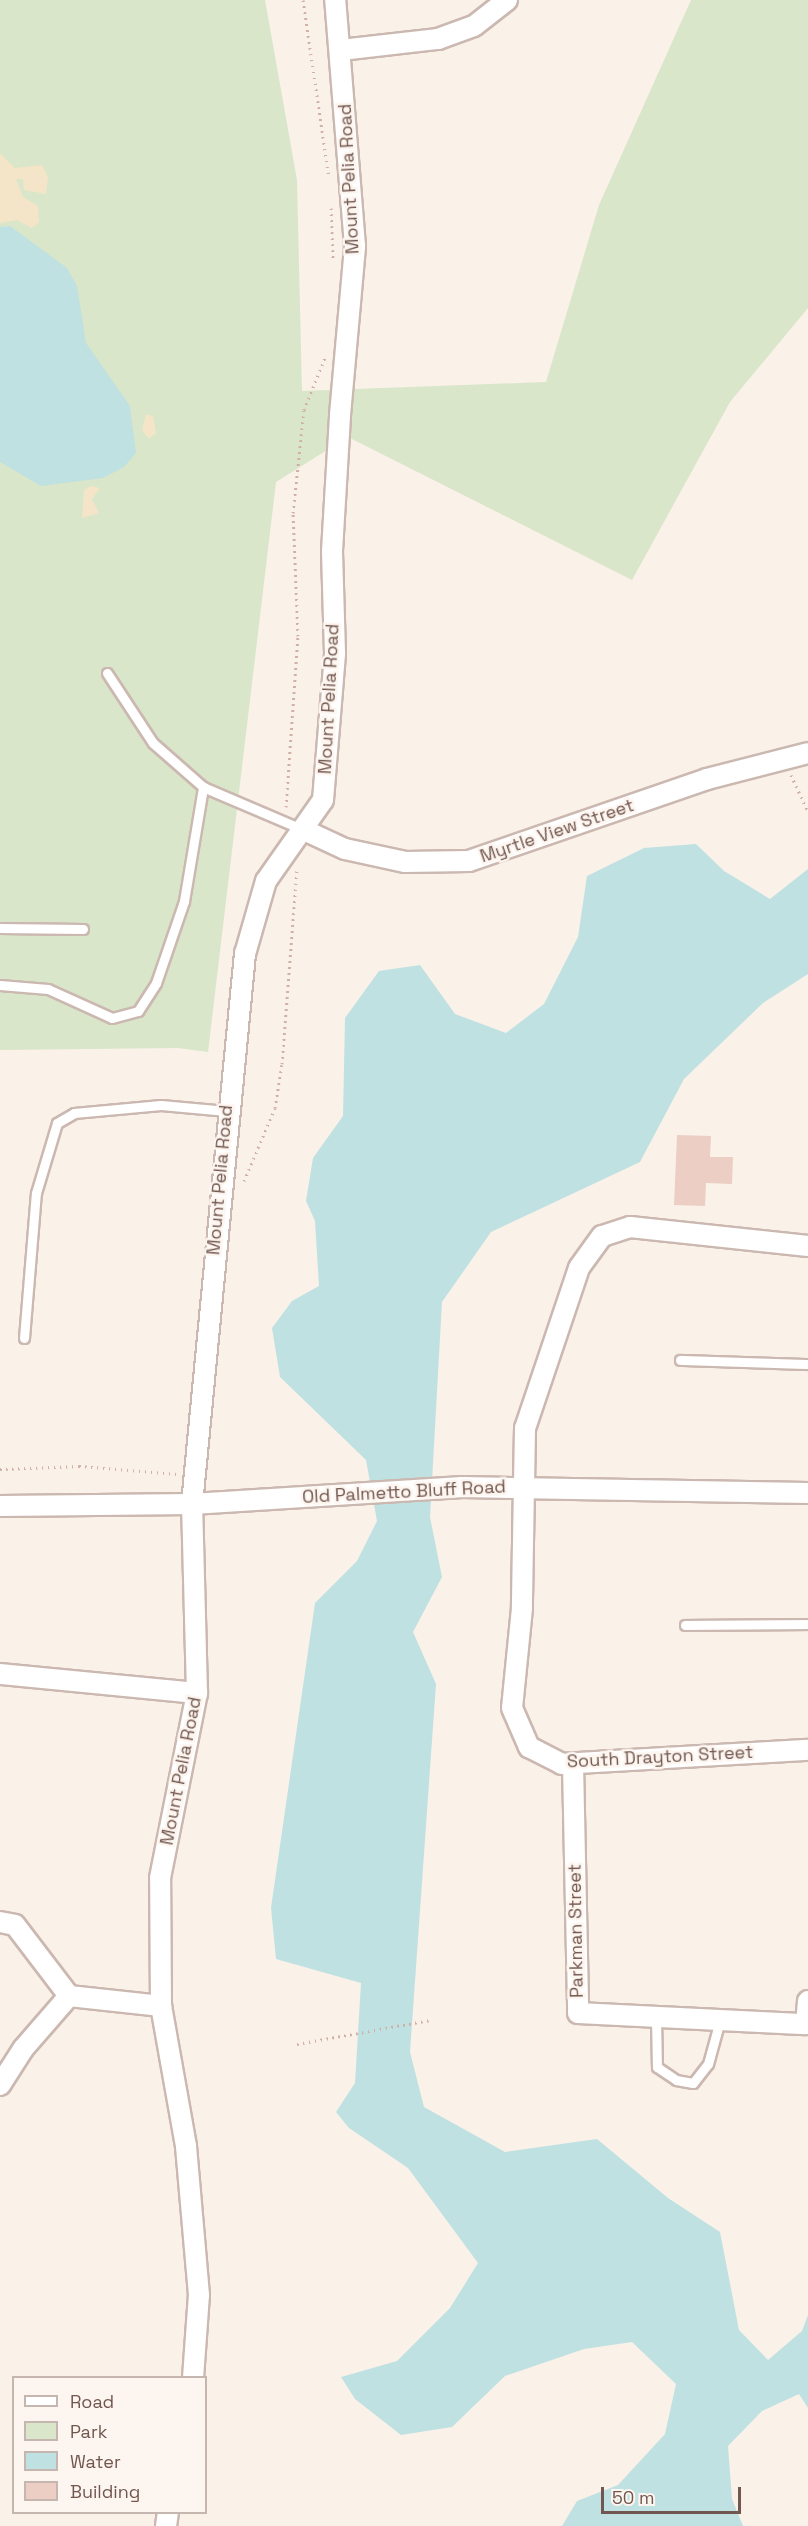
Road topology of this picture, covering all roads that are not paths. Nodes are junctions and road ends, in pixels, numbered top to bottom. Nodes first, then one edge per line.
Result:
1 (335, 0) edge
2 (507, 0) edge
3 (341, 50) junction
4 (107, 673) dead end
5 (808, 753) edge
6 (203, 787) junction
7 (297, 831) junction
8 (0, 928) edge
9 (83, 929) dead end
10 (0, 985) edge
11 (227, 1112) junction
12 (808, 1246) edge
13 (24, 1338) dead end
14 (680, 1360) dead end
15 (808, 1364) edge
16 (522, 1486) junction
17 (808, 1493) edge
18 (192, 1504) junction
19 (0, 1506) edge
20 (808, 1624) edge
21 (685, 1625) dead end
22 (0, 1674) edge
23 (197, 1693) junction
24 (808, 1750) edge
25 (573, 1764) junction
26 (0, 1922) edge
27 (69, 1996) junction
28 (808, 2001) edge
29 (161, 2006) junction
30 (656, 2017) junction
31 (720, 2020) junction
32 (0, 2085) edge
33 (193, 2376) edge

1 - 3 street, Mount Pelia Road
2 - 3 street
3 - 7 street, Mount Pelia Road
4 - 6 lane
5 - 7 street, Myrtle View Street
6 - 7 lane
6 - 10 lane
7 - 11 street, Mount Pelia Road
8 - 9 lane
11 - 13 lane
11 - 18 street, Mount Pelia Road
12 - 16 street, South Drayton Street
14 - 15 lane
16 - 17 street, Old Palmetto Bluff Road
16 - 18 street, Old Palmetto Bluff Road
16 - 25 street, South Drayton Street
18 - 19 street, Old Palmetto Bluff Road
18 - 23 street, Mount Pelia Road
20 - 21 lane
22 - 23 street
23 - 29 street, Mount Pelia Road
24 - 25 street, South Drayton Street
25 - 30 street, Parkman Street
26 - 27 street
27 - 29 street
27 - 32 street
28 - 31 street, Parkman Street
29 - 33 street, Mount Pelia Road
30 - 31 street, Parkman Street
30 - 31 lane

